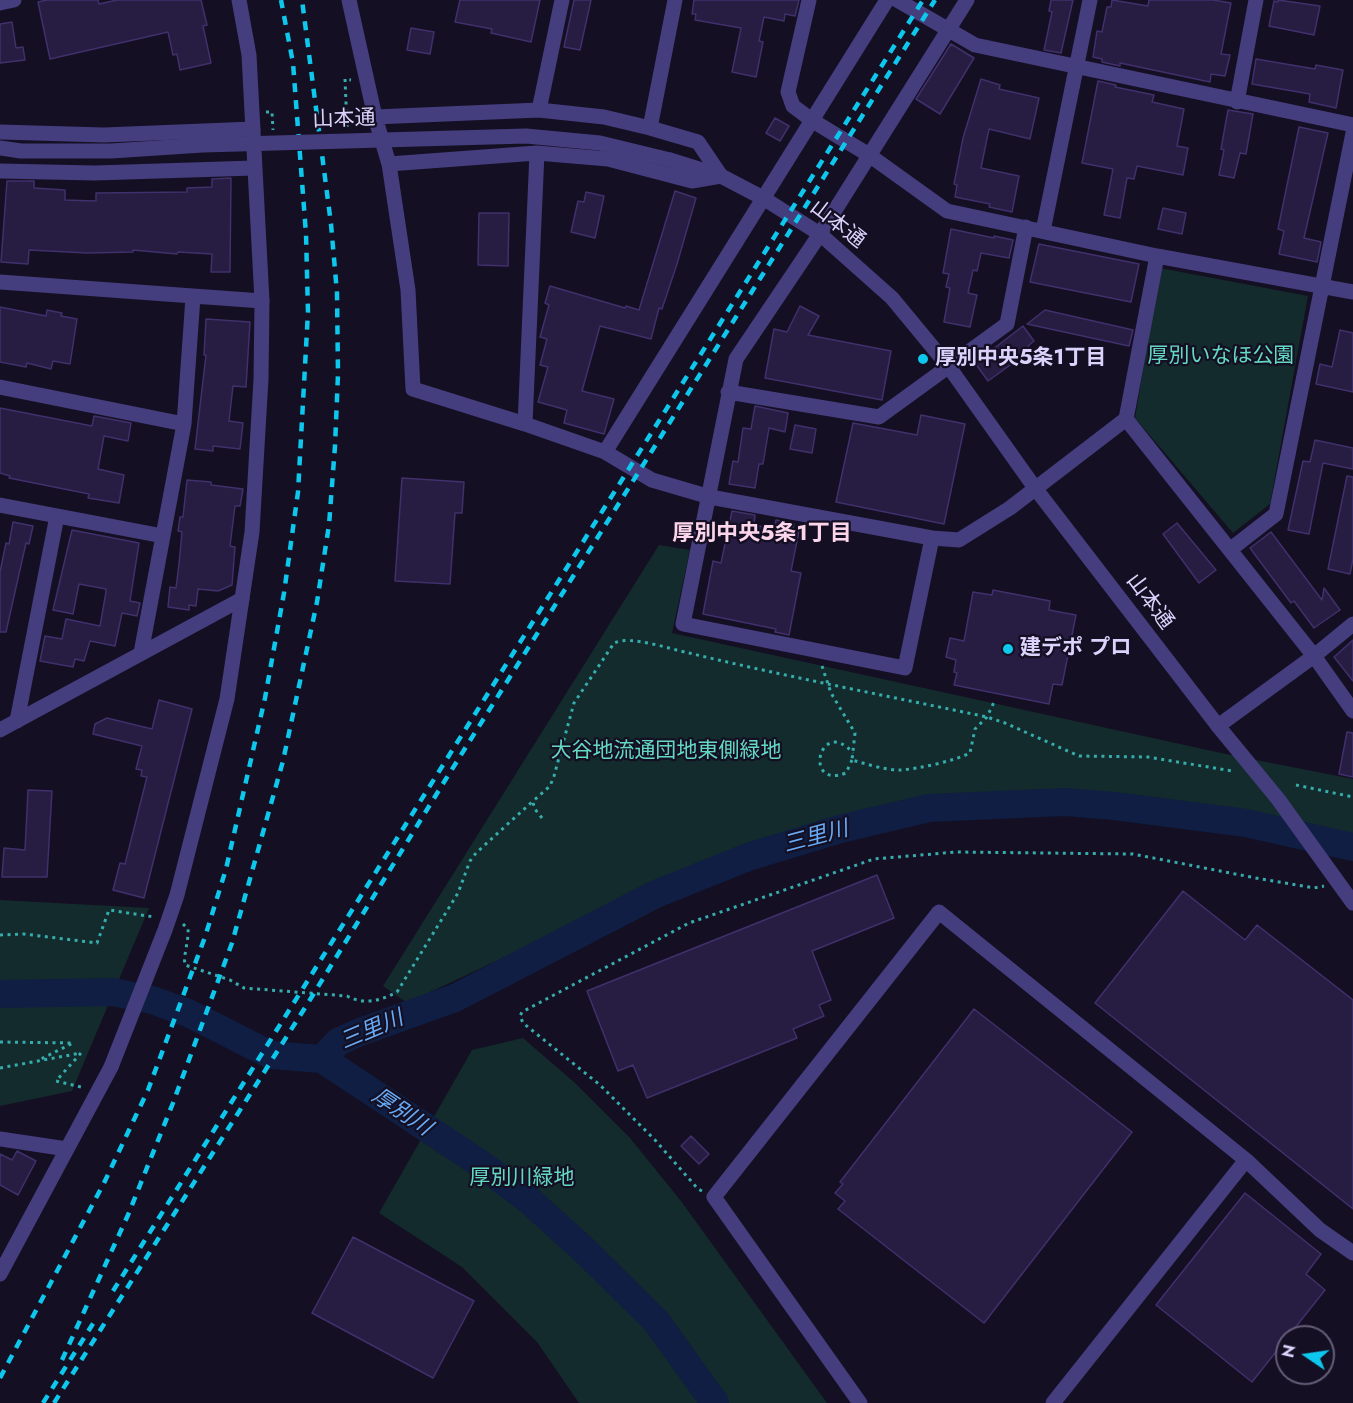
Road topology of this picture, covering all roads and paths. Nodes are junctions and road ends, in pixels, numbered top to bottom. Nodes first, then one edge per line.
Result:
1 (14, 0) edge
2 (239, 0) edge
3 (349, 0) edge
4 (562, 0) edge
5 (675, 0) edge
6 (809, 0) edge
7 (887, 0) edge
8 (897, 0) edge
9 (967, 0) edge
10 (1090, 0) edge
11 (1256, 0) edge
12 (0, 3) edge
13 (948, 31) junction
14 (1076, 67) junction
15 (352, 80) dead end
16 (1237, 102) junction
17 (539, 110) junction
18 (375, 117) junction
19 (813, 121) junction
20 (1353, 126) edge
21 (650, 128) junction
22 (253, 129) junction
23 (0, 132) edge
24 (1353, 133) edge
25 (347, 135) dead end
26 (0, 148) edge
27 (537, 153) junction
28 (870, 156) junction
29 (388, 164) junction
30 (254, 168) junction
31 (0, 171) edge
32 (721, 176) junction
33 (763, 198) junction
34 (1026, 227) junction
35 (1043, 231) junction
36 (820, 234) junction
37 (1157, 256) junction
38 (0, 282) edge
39 (1321, 286) junction
40 (1353, 292) edge
41 (193, 297) junction
42 (262, 301) junction
43 (949, 367) junction
44 (0, 387) edge
45 (728, 392) junction
46 (1126, 419) junction
47 (184, 423) junction
48 (525, 424) junction
49 (605, 452) junction
50 (1035, 488) junction
51 (710, 496) junction
52 (0, 505) edge
53 (57, 516) junction
54 (163, 536) junction
55 (932, 538) junction
56 (1231, 549) junction
57 (242, 599) junction
58 (1353, 624) edge
59 (816, 651) junction
60 (141, 653) junction
61 (1314, 656) junction
62 (829, 685) junction
63 (995, 700) dead end
64 (1353, 711) edge
65 (987, 717) junction
66 (16, 721) junction
67 (1218, 726) junction
68 (0, 730) edge
69 (853, 753) junction
70 (852, 760) junction
71 (1232, 771) dead end
72 (1296, 785) dead end
73 (1353, 797) edge
74 (533, 801) junction
75 (542, 818) dead end
76 (1337, 882) junction
77 (1353, 903) edge
78 (167, 925) junction
79 (0, 935) edge
80 (0, 1042) edge
81 (35, 1062) junction
82 (0, 1068) edge
83 (98, 1091) junction
84 (0, 1139) edge
85 (67, 1149) junction
86 (1246, 1160) junction
87 (714, 1197) junction
88 (1353, 1253) edge
89 (0, 1274) edge
90 (860, 1403) edge
91 (1053, 1403) edge

1 - 12 street
2 - 22 street
3 - 18 street
4 - 17 street
5 - 21 street
6 - 19 street
7 - 19 street
8 - 13 street
9 - 13 street
10 - 14 street
11 - 16 street
13 - 14 street
13 - 28 street
14 - 16 street
14 - 35 street
15 - 25 path
16 - 20 street
17 - 18 street
17 - 21 street
18 - 29 street
19 - 28 street
19 - 33 street
21 - 32 street
22 - 23 street
22 - 30 street
24 - 39 street
26 - 32 street, 山本通, bridge
27 - 29 street
27 - 32 street
27 - 48 street
28 - 34 street
28 - 36 street
29 - 48 street
30 - 31 street
30 - 42 street
32 - 33 street, 山本通
33 - 36 street, 山本通
33 - 49 street
34 - 35 street
34 - 43 street
35 - 37 street
36 - 43 street, 山本通
36 - 45 street
37 - 39 street
37 - 46 street
38 - 41 street
39 - 40 street
39 - 56 street
41 - 42 street
41 - 47 street
42 - 57 street
43 - 45 street
43 - 50 street, 山本通
44 - 47 street
45 - 51 street
46 - 50 street
46 - 56 street
47 - 54 street
48 - 49 street
49 - 51 street
50 - 55 street
50 - 67 street, 山本通
51 - 55 street
51 - 59 street
52 - 53 street
53 - 54 street
53 - 66 street
54 - 60 street
55 - 59 street
56 - 61 street
57 - 60 street
57 - 78 street
58 - 61 street
59 - 62 path
60 - 66 street
61 - 64 street
61 - 67 street
62 - 65 path
62 - 69 path
62 - 74 path
63 - 65 path
65 - 70 path
65 - 71 path
66 - 68 street
67 - 76 street, 山本通
69 - 70 path
69 - 70 path
72 - 73 path
74 - 75 path
74 - 78 path
76 - 77 street, 山本通
76 - 87 path
78 - 79 path
78 - 83 street
80 - 81 path
81 - 82 path
81 - 83 path
83 - 85 street
84 - 85 street
85 - 89 street
86 - 87 street
86 - 88 street
86 - 91 street
87 - 90 street

